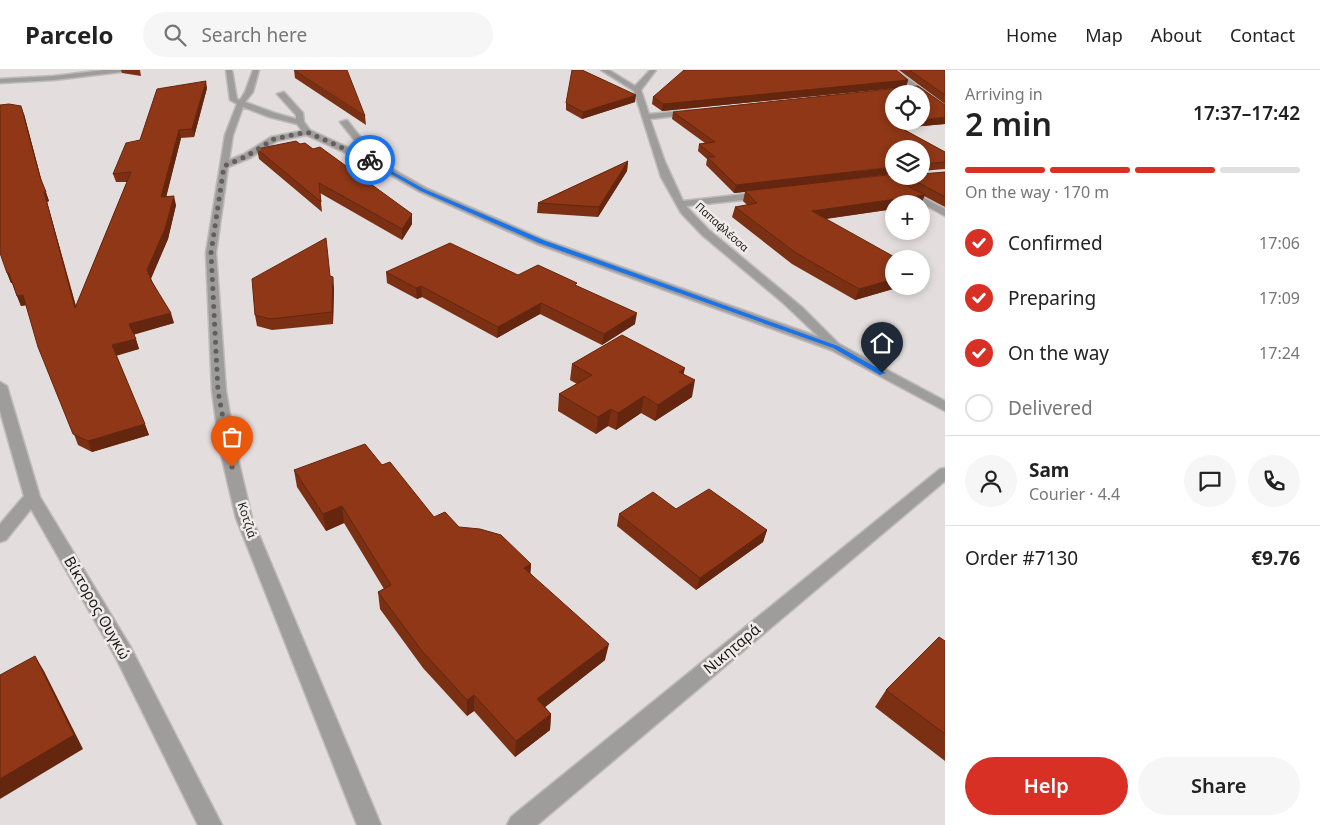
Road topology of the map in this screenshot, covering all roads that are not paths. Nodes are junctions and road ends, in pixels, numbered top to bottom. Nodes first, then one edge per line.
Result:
1 (121, 70) edge
2 (230, 70) edge
3 (256, 70) edge
4 (604, 70) edge
5 (653, 70) edge
6 (892, 70) edge
7 (0, 81) edge
8 (913, 85) edge
9 (637, 90) junction
10 (281, 94) dead end
11 (930, 98) edge
12 (241, 103) junction
13 (945, 109) edge
14 (705, 111) edge
15 (647, 117) junction
16 (344, 122) dead end
17 (304, 127) junction
18 (377, 164) junction
19 (224, 166) junction
20 (885, 180) edge
21 (866, 182) edge
22 (895, 185) edge
23 (778, 193) edge
24 (680, 204) junction
25 (945, 213) edge
26 (836, 347) junction
27 (0, 386) edge
28 (945, 408) edge
29 (945, 473) edge
30 (32, 497) junction
31 (0, 536) edge
32 (210, 825) edge
33 (369, 825) edge
34 (519, 825) edge

1 - 7 street
2 - 12 street
3 - 12 street, Κοτζιά
4 - 9 street
5 - 9 street
6 - 8 street
9 - 15 street, Παπαφλέσσα
10 - 17 street
11 - 13 street
12 - 17 street
12 - 19 street, Κοτζιά
14 - 15 street
15 - 24 street, Παπαφλέσσα
16 - 18 street
17 - 18 street
17 - 19 street
18 - 26 street
19 - 33 street, Κοτζιά
20 - 21 street
22 - 25 street
23 - 24 street
24 - 26 street, Παπαφλέσσα
26 - 28 street
27 - 30 street, Βίκτορος Ουγκώ
29 - 34 street, Νικηταρά
30 - 31 street
30 - 32 street, Βίκτορος Ουγκώ

